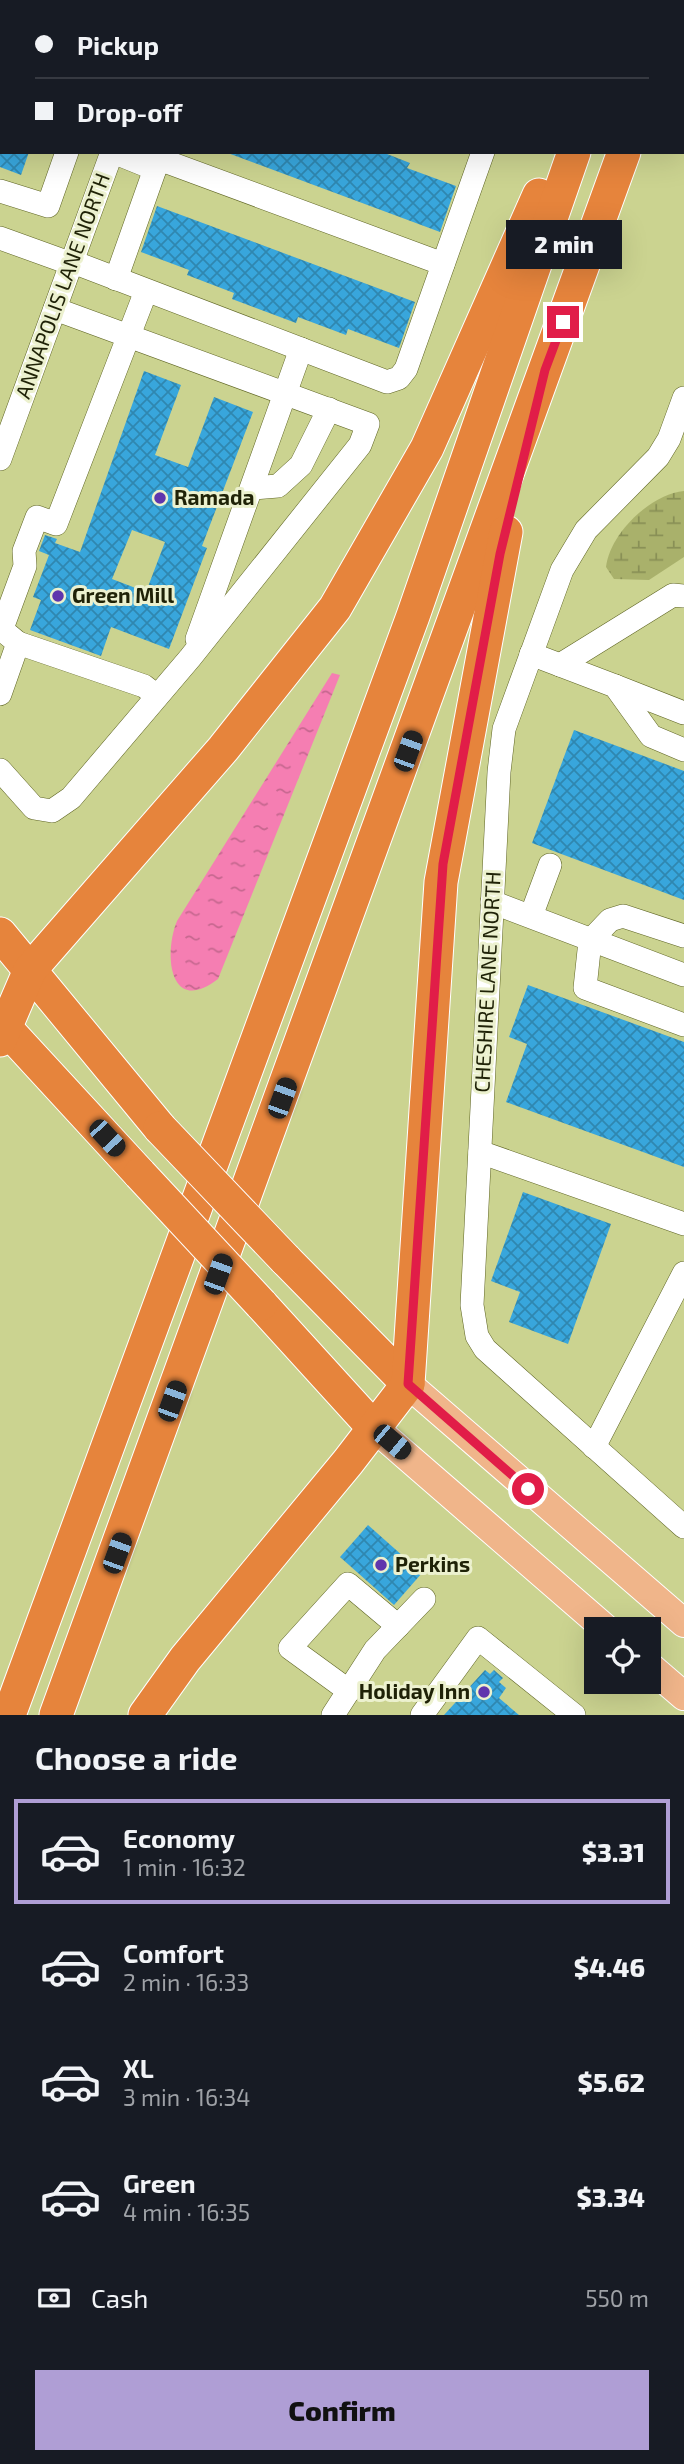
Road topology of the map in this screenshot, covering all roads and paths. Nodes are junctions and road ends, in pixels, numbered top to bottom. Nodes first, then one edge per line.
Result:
1 (66, 154) edge
2 (112, 154) edge
3 (124, 154) edge
4 (481, 154) edge
5 (558, 154) edge
6 (573, 154) edge
7 (623, 154) edge
8 (158, 160) edge
9 (0, 191) edge
10 (0, 238) edge
11 (72, 263) junction
12 (443, 264) junction
13 (116, 279) junction
14 (146, 291) junction
15 (55, 309) junction
16 (128, 336) junction
17 (301, 349) junction
18 (545, 370) junction
19 (286, 392) junction
20 (684, 398) edge
21 (329, 409) junction
22 (677, 441) edge
23 (0, 459) edge
24 (252, 488) junction
25 (684, 596) edge
26 (7, 634) edge
27 (531, 654) junction
28 (190, 658) junction
29 (560, 665) junction
30 (615, 686) junction
31 (0, 694) edge
32 (157, 696) junction
33 (684, 713) edge
34 (684, 750) edge
35 (0, 770) edge
36 (550, 864) dead end
37 (492, 902) junction
38 (531, 916) junction
39 (0, 934) edge
40 (684, 936) edge
41 (590, 941) junction
42 (30, 970) junction
43 (684, 975) edge
44 (684, 1026) edge
45 (2, 1031) edge
46 (480, 1152) junction
47 (684, 1224) edge
48 (684, 1273) edge
49 (408, 1384) junction
50 (372, 1426) junction
51 (594, 1447) junction
52 (684, 1527) edge
53 (424, 1599) dead end
54 (592, 1617) edge
55 (684, 1623) edge
56 (398, 1626) junction
57 (661, 1676) edge
58 (349, 1691) junction
59 (684, 1696) edge
60 (9, 1715) edge
61 (56, 1715) edge
62 (145, 1715) edge
63 (333, 1715) edge
64 (422, 1715) edge
65 (574, 1715) edge

1 - 9 street
2 - 11 street, ANNAPOLIS LANE NORTH
3 - 8 street
4 - 12 street
5 - 42 highway
6 - 60 highway
7 - 18 highway
8 - 12 street
8 - 13 street
10 - 11 street
11 - 13 street
11 - 15 street, ANNAPOLIS LANE NORTH
12 - 17 street
13 - 14 street
14 - 16 street
14 - 17 street
15 - 16 street
15 - 23 street, ANNAPOLIS LANE NORTH
16 - 19 street
16 - 26 street
17 - 19 street
18 - 49 highway
18 - 61 highway
19 - 21 street
19 - 24 street
20 - 22 street, CHESHIRE LANE NORTH
21 - 24 street
21 - 28 street
22 - 27 street, CHESHIRE LANE NORTH
24 - 28 street
25 - 29 street
26 - 31 street
26 - 32 street
27 - 29 street
27 - 37 street, CHESHIRE LANE NORTH
28 - 32 street
29 - 30 street
30 - 33 street
30 - 34 street
32 - 35 street
36 - 38 street
37 - 38 street
37 - 46 street, CHESHIRE LANE NORTH
38 - 41 street
39 - 42 highway
40 - 41 street
41 - 43 street
41 - 44 street
42 - 45 highway
42 - 49 highway, bridge
45 - 50 highway, bridge
46 - 47 street
46 - 51 street, CHESHIRE LANE NORTH
48 - 51 street
49 - 50 highway
49 - 55 main road
50 - 54 main road
50 - 62 highway
51 - 52 street, CHESHIRE LANE NORTH
53 - 56 street
56 - 58 street
56 - 58 street
57 - 59 main road
58 - 63 street
64 - 65 street

